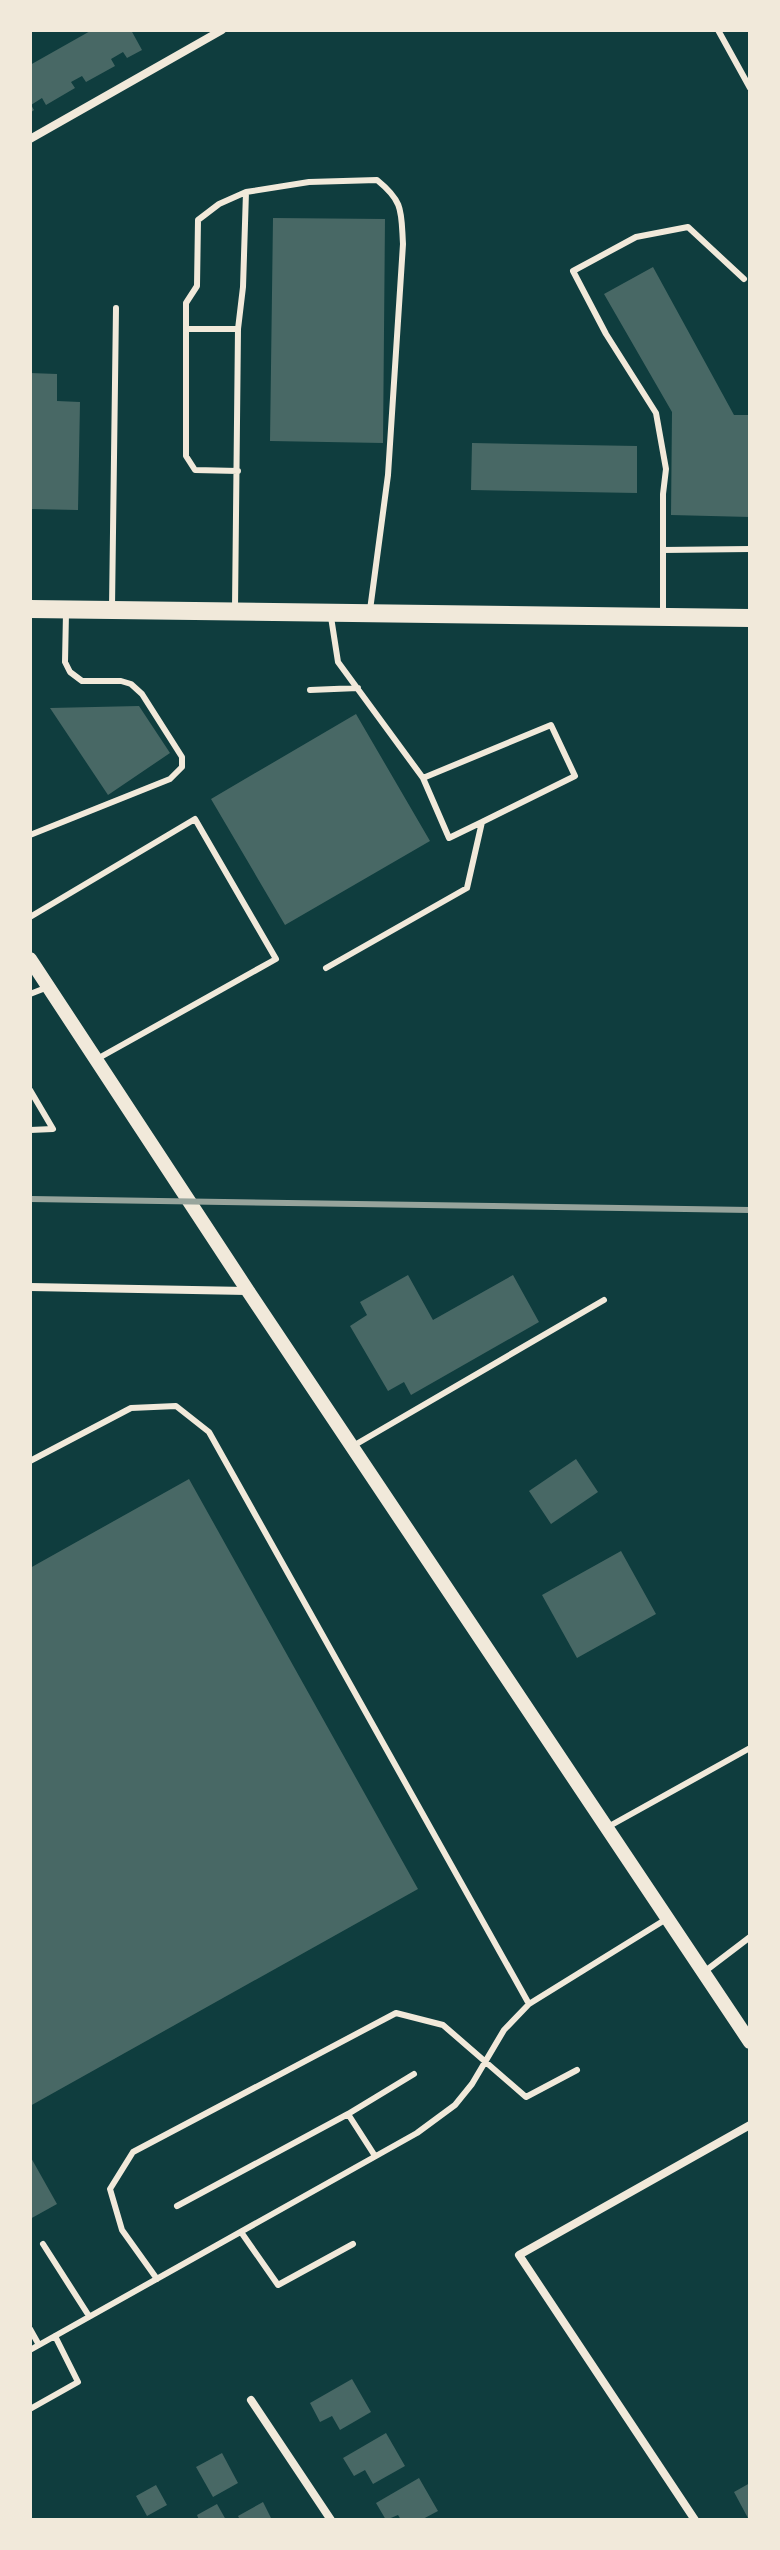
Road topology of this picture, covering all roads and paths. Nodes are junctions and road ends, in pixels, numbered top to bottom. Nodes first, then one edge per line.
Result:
1 (222, 30) edge
2 (718, 30) edge
3 (750, 88) edge
4 (30, 139) edge
5 (246, 192) junction
6 (744, 279) dead end
7 (116, 308) dead end
8 (186, 329) junction
9 (238, 329) junction
10 (238, 471) junction
11 (750, 549) edge
12 (663, 550) junction
13 (30, 609) edge
14 (66, 610) junction
15 (112, 610) junction
16 (235, 612) junction
17 (330, 613) junction
18 (369, 613) junction
19 (663, 617) junction
20 (750, 618) edge
21 (358, 688) junction
22 (310, 690) dead end
23 (423, 778) junction
24 (482, 822) junction
25 (30, 835) edge
26 (30, 917) edge
27 (30, 959) edge
28 (326, 968) dead end
29 (48, 987) junction
30 (30, 994) edge
31 (97, 1059) junction
32 (30, 1090) edge
33 (30, 1130) edge
34 (30, 1287) edge
35 (248, 1291) junction
36 (604, 1300) dead end
37 (353, 1446) junction
38 (30, 1461) edge
39 (750, 1748) edge
40 (606, 1828) junction
41 (668, 1918) junction
42 (750, 1937) edge
43 (704, 1972) junction
44 (529, 2004) junction
45 (750, 2042) edge
46 (484, 2062) junction
47 (577, 2070) dead end
48 (414, 2074) dead end
49 (348, 2114) junction
50 (750, 2125) edge
51 (375, 2156) junction
52 (177, 2206) dead end
53 (241, 2232) junction
54 (43, 2244) dead end
55 (353, 2244) dead end
56 (157, 2279) junction
57 (89, 2316) junction
58 (30, 2329) edge
59 (55, 2336) junction
60 (39, 2345) junction
61 (30, 2350) edge
62 (251, 2400) dead end
63 (30, 2409) edge
64 (331, 2520) edge
65 (695, 2520) edge

1 - 4 street
2 - 3 lane
5 - 8 lane
5 - 9 lane
5 - 18 lane
6 - 12 lane
7 - 15 lane
8 - 9 lane
8 - 10 lane
9 - 10 lane
10 - 16 lane
11 - 12 lane
12 - 19 lane
13 - 14 main road
14 - 15 main road
14 - 25 lane
15 - 16 main road
16 - 17 main road
17 - 18 main road
17 - 21 lane
18 - 19 main road
19 - 20 main road
21 - 22 lane
21 - 23 lane
23 - 24 lane
23 - 24 lane
24 - 28 lane
26 - 31 lane
27 - 29 street
29 - 30 lane
29 - 31 street
31 - 35 street
32 - 33 lane
34 - 35 street
35 - 37 street
36 - 37 lane
37 - 40 street
38 - 44 lane
39 - 40 lane
40 - 41 street
41 - 43 street
41 - 44 lane
42 - 43 lane
43 - 45 street
44 - 46 lane
46 - 47 lane
46 - 51 lane
46 - 56 lane
48 - 49 lane
49 - 51 lane
49 - 52 lane
50 - 65 street
51 - 53 lane
53 - 55 lane
53 - 56 lane
54 - 57 lane
56 - 57 lane
57 - 59 lane
58 - 60 lane
59 - 60 lane
59 - 63 lane
60 - 61 lane
62 - 64 street

